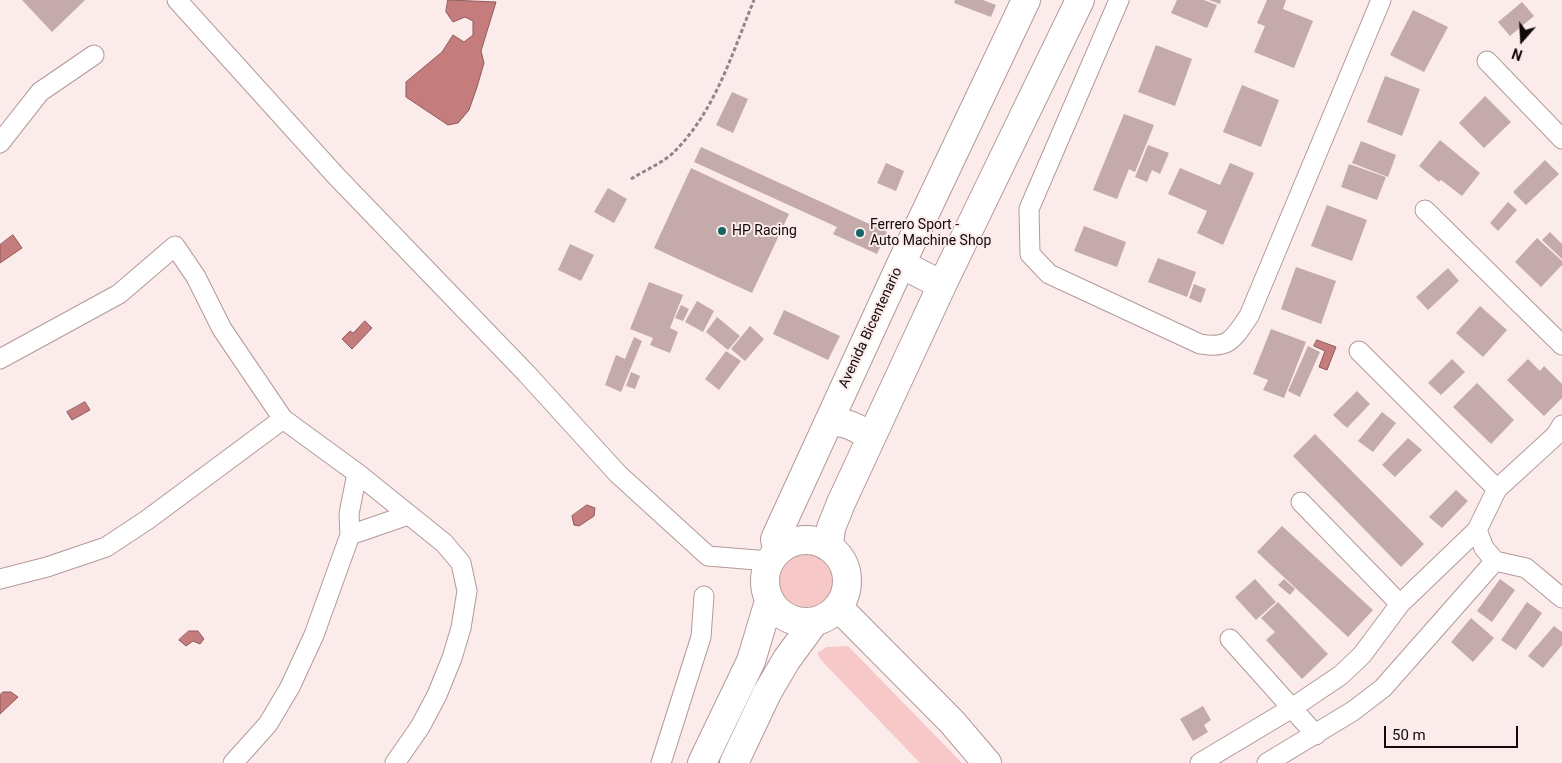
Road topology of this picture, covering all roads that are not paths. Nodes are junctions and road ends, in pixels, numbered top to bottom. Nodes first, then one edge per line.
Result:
1 (177, 0) edge
2 (1026, 0) edge
3 (1080, 0) edge
4 (1119, 0) edge
5 (1381, 0) edge
6 (94, 55) dead end
7 (1487, 61) dead end
8 (1562, 138) edge
9 (0, 143) edge
10 (1424, 210) dead end
11 (901, 264) junction
12 (942, 285) junction
13 (1562, 345) edge
14 (1359, 351) dead end
15 (0, 359) edge
16 (283, 419) junction
17 (829, 421) junction
18 (1562, 425) edge
19 (871, 438) junction
20 (357, 473) junction
21 (1497, 489) junction
22 (1301, 502) dead end
23 (408, 515) junction
24 (1477, 530) junction
25 (350, 534) junction
26 (829, 546) junction
27 (773, 555) junction
28 (1495, 561) junction
29 (0, 579) edge
30 (704, 596) dead end
31 (1562, 598) edge
32 (769, 601) junction
33 (1400, 604) junction
34 (826, 614) junction
35 (1230, 639) dead end
36 (1292, 708) junction
37 (1316, 735) junction
38 (232, 763) edge
39 (395, 763) edge
40 (661, 763) edge
41 (702, 763) edge
42 (734, 763) edge
43 (987, 763) edge
44 (1200, 763) edge
45 (1267, 763) edge

1 - 27 street
2 - 11 street, Avenida Bicentenario
3 - 12 street
4 - 5 street
6 - 9 street
7 - 8 street
10 - 13 street
11 - 12 street
11 - 17 street, Avenida Bicentenario
12 - 19 street
14 - 21 street
15 - 16 street
16 - 20 street
16 - 29 street
17 - 19 street
17 - 27 street, Avenida Bicentenario
18 - 21 street
19 - 26 street
20 - 23 street
20 - 25 street
21 - 24 street
22 - 33 street
23 - 25 street
23 - 39 street
24 - 28 street
24 - 33 street
25 - 38 street
26 - 27 street
26 - 34 street
27 - 32 street
28 - 31 street
28 - 37 street
30 - 40 street
32 - 34 street
32 - 41 street
33 - 36 street
34 - 42 street
34 - 43 street
35 - 36 street
36 - 37 street
36 - 44 street
37 - 45 street

